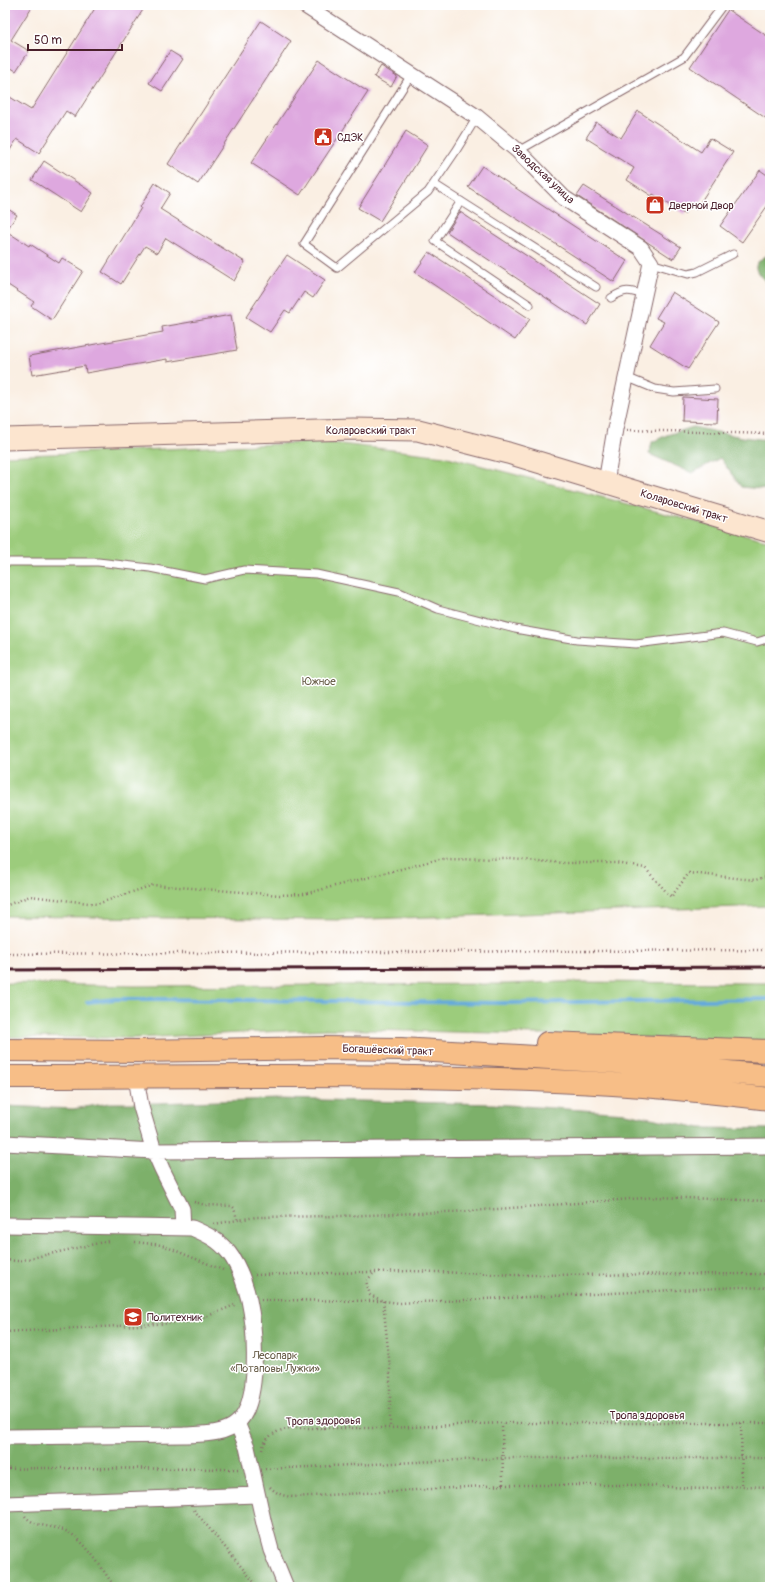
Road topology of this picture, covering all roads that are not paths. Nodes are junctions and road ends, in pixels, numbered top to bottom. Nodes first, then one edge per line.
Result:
1 (304, 5) edge
2 (723, 5) edge
3 (411, 75) junction
4 (477, 117) junction
5 (518, 151) junction
6 (434, 184) junction
7 (461, 201) junction
8 (733, 254) dead end
9 (651, 263) junction
10 (596, 287) dead end
11 (644, 295) junction
12 (611, 298) dead end
13 (530, 305) dead end
14 (626, 377) junction
15 (715, 389) dead end
16 (5, 439) edge
17 (606, 482) junction
18 (770, 532) edge
19 (5, 562) edge
20 (770, 638) edge
21 (5, 1050) edge
22 (400, 1050) junction
23 (770, 1051) edge
24 (770, 1076) edge
25 (5, 1077) edge
26 (136, 1077) junction
27 (770, 1099) edge
28 (5, 1143) edge
29 (770, 1146) edge
30 (154, 1151) junction
31 (5, 1225) edge
32 (187, 1228) junction
33 (237, 1423) junction
34 (5, 1437) edge
35 (257, 1495) junction
36 (10, 1504) edge
37 (286, 1587) edge

1 - 3 street, Заводская улица
2 - 5 lane
3 - 4 street, Заводская улица
3 - 6 lane
4 - 5 street, Заводская улица
4 - 6 lane
5 - 9 street, Заводская улица
6 - 7 lane
7 - 10 lane
7 - 13 lane
8 - 9 lane
9 - 11 street
11 - 12 lane
11 - 14 street
14 - 15 lane
14 - 17 street
16 - 17 main road, Коларовский тракт
17 - 18 main road, Коларовский тракт
19 - 20 lane
21 - 22 main road, Богашёвский тракт
22 - 23 main road
22 - 24 main road, Богашёвский тракт
25 - 26 main road
26 - 27 main road
26 - 30 street
28 - 30 street
29 - 30 street
30 - 32 street
31 - 32 street
32 - 33 street
33 - 34 street
33 - 35 street
35 - 36 street
35 - 37 street

